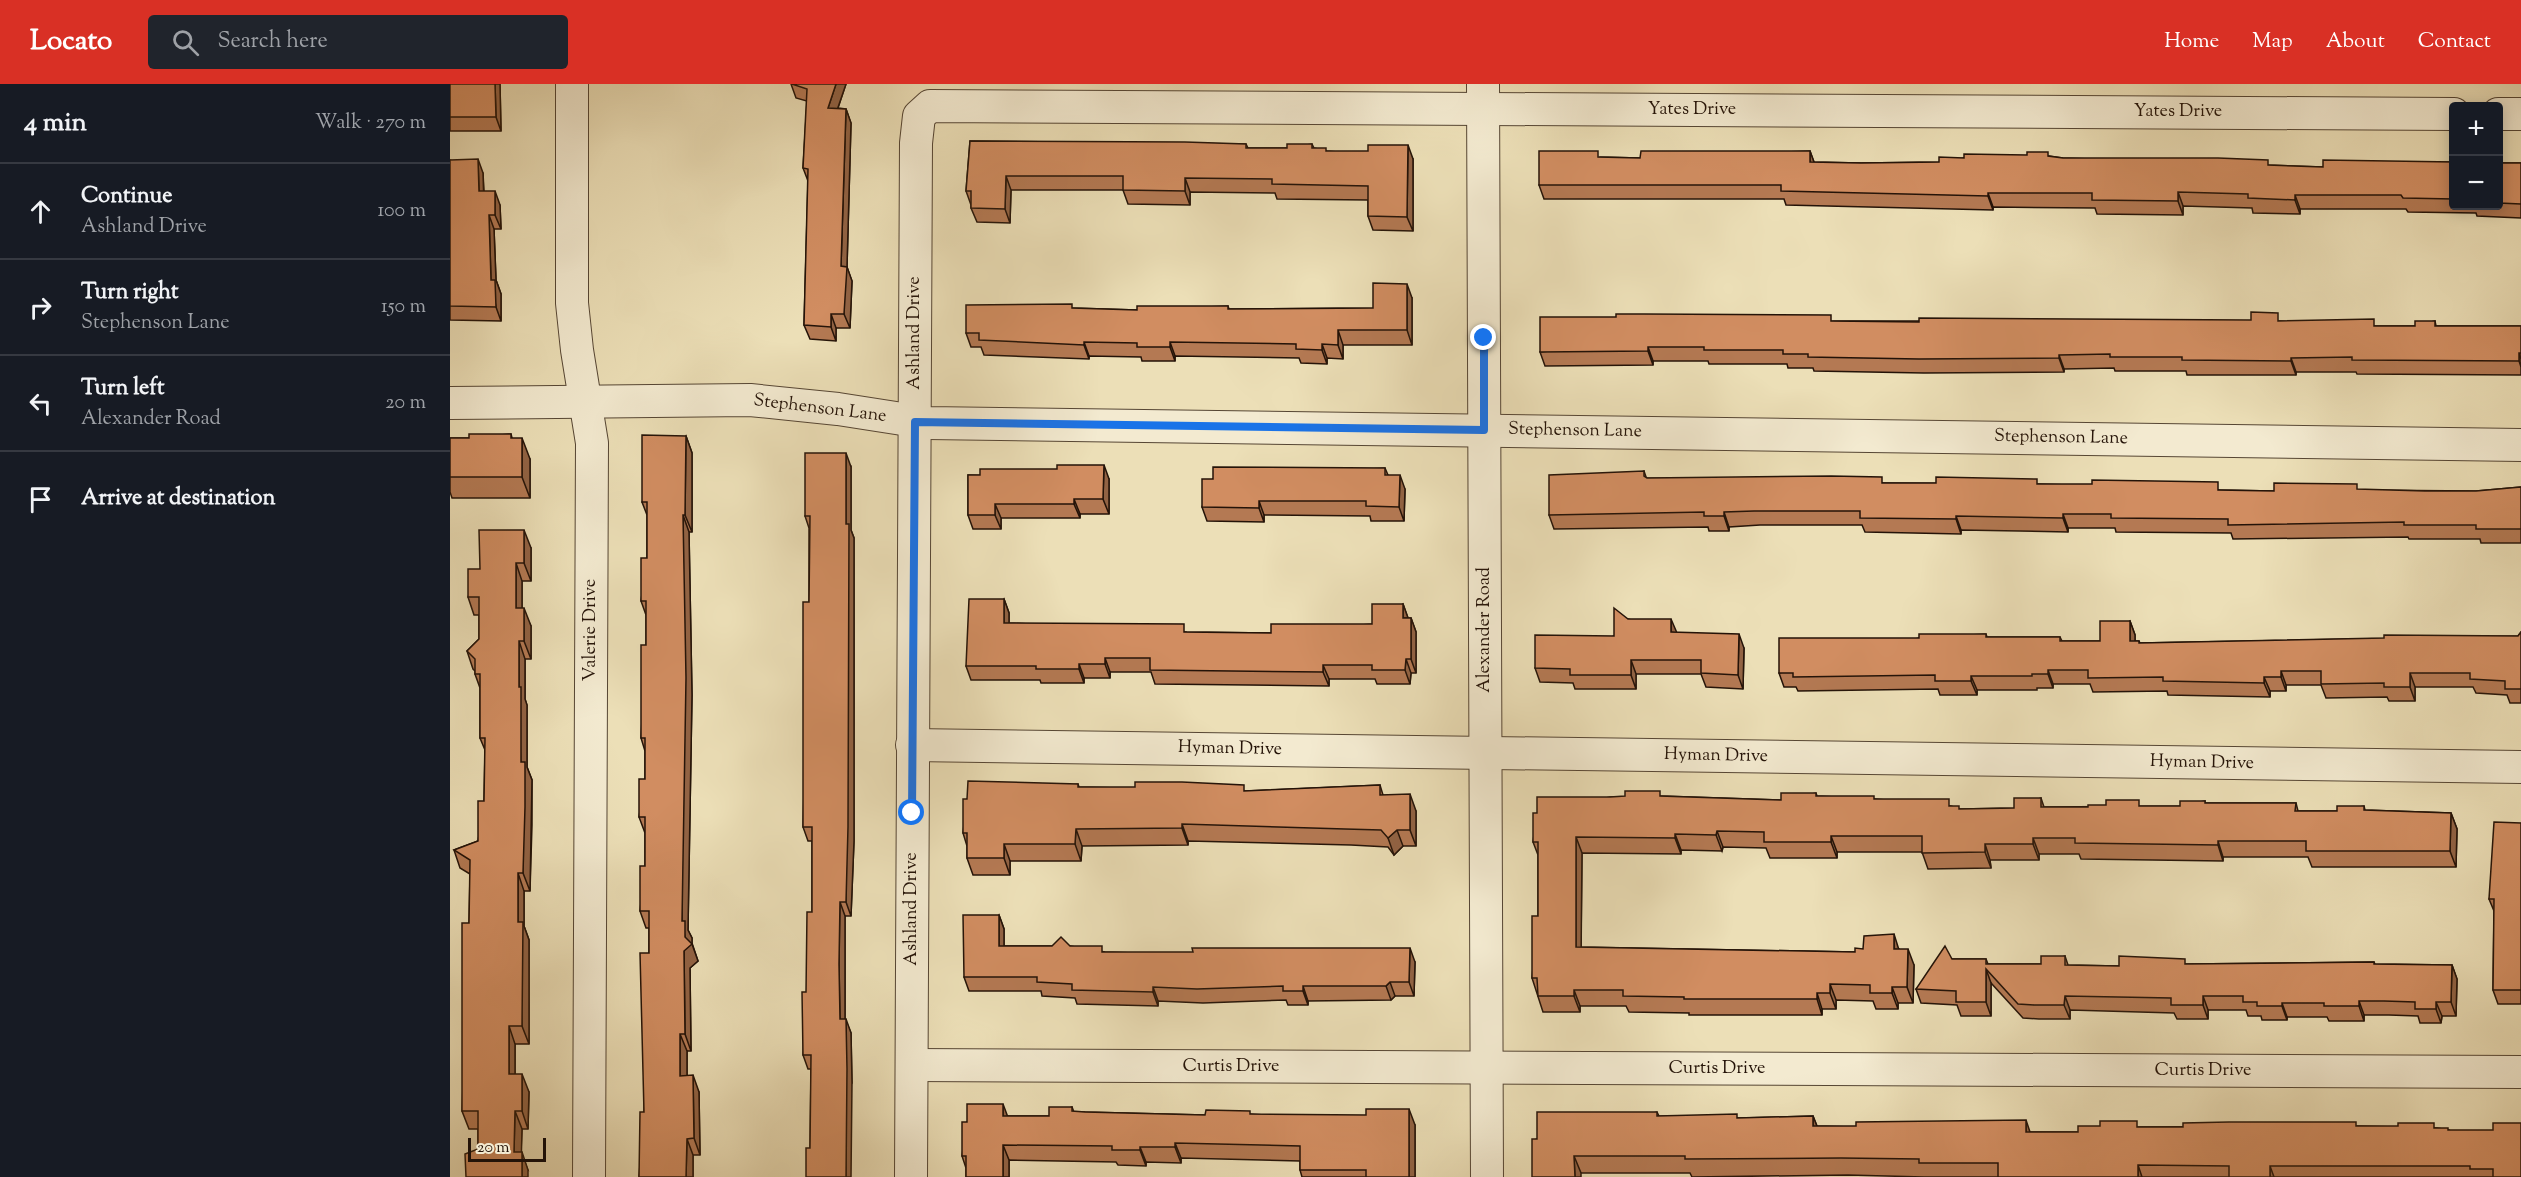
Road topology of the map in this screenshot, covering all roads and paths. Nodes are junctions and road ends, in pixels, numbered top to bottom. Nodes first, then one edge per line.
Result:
1 (572, 84) edge
2 (1483, 96) edge
3 (930, 106) joint
4 (2449, 114) edge
5 (2503, 114) edge
6 (2521, 114) edge
7 (450, 403) edge
8 (585, 403) junction
9 (915, 422) junction
10 (1484, 430) junction
11 (2521, 445) edge
12 (912, 745) junction
13 (1485, 753) junction
14 (2521, 767) edge
15 (912, 1065) junction
16 (1486, 1068) junction
17 (2521, 1072) edge
18 (589, 1177) edge
19 (911, 1177) edge
20 (1487, 1177) edge

1 - 8 street, Valerie Drive
2 - 3 street, Yates Drive
2 - 4 street, Yates Drive
2 - 10 street, Alexander Road
3 - 9 street, Ashland Drive
5 - 6 street
7 - 8 street, Stephenson Lane
8 - 9 street, Stephenson Lane
8 - 18 street, Valerie Drive
9 - 10 street, Stephenson Lane
9 - 12 street, Ashland Drive
10 - 11 street, Stephenson Lane
10 - 13 street, Alexander Road
12 - 13 street, Hyman Drive
12 - 15 street, Ashland Drive
13 - 14 street, Hyman Drive
13 - 16 street, Alexander Road
15 - 16 street, Curtis Drive
15 - 19 street, Ashland Drive
16 - 17 street, Curtis Drive
16 - 20 street, Alexander Road

